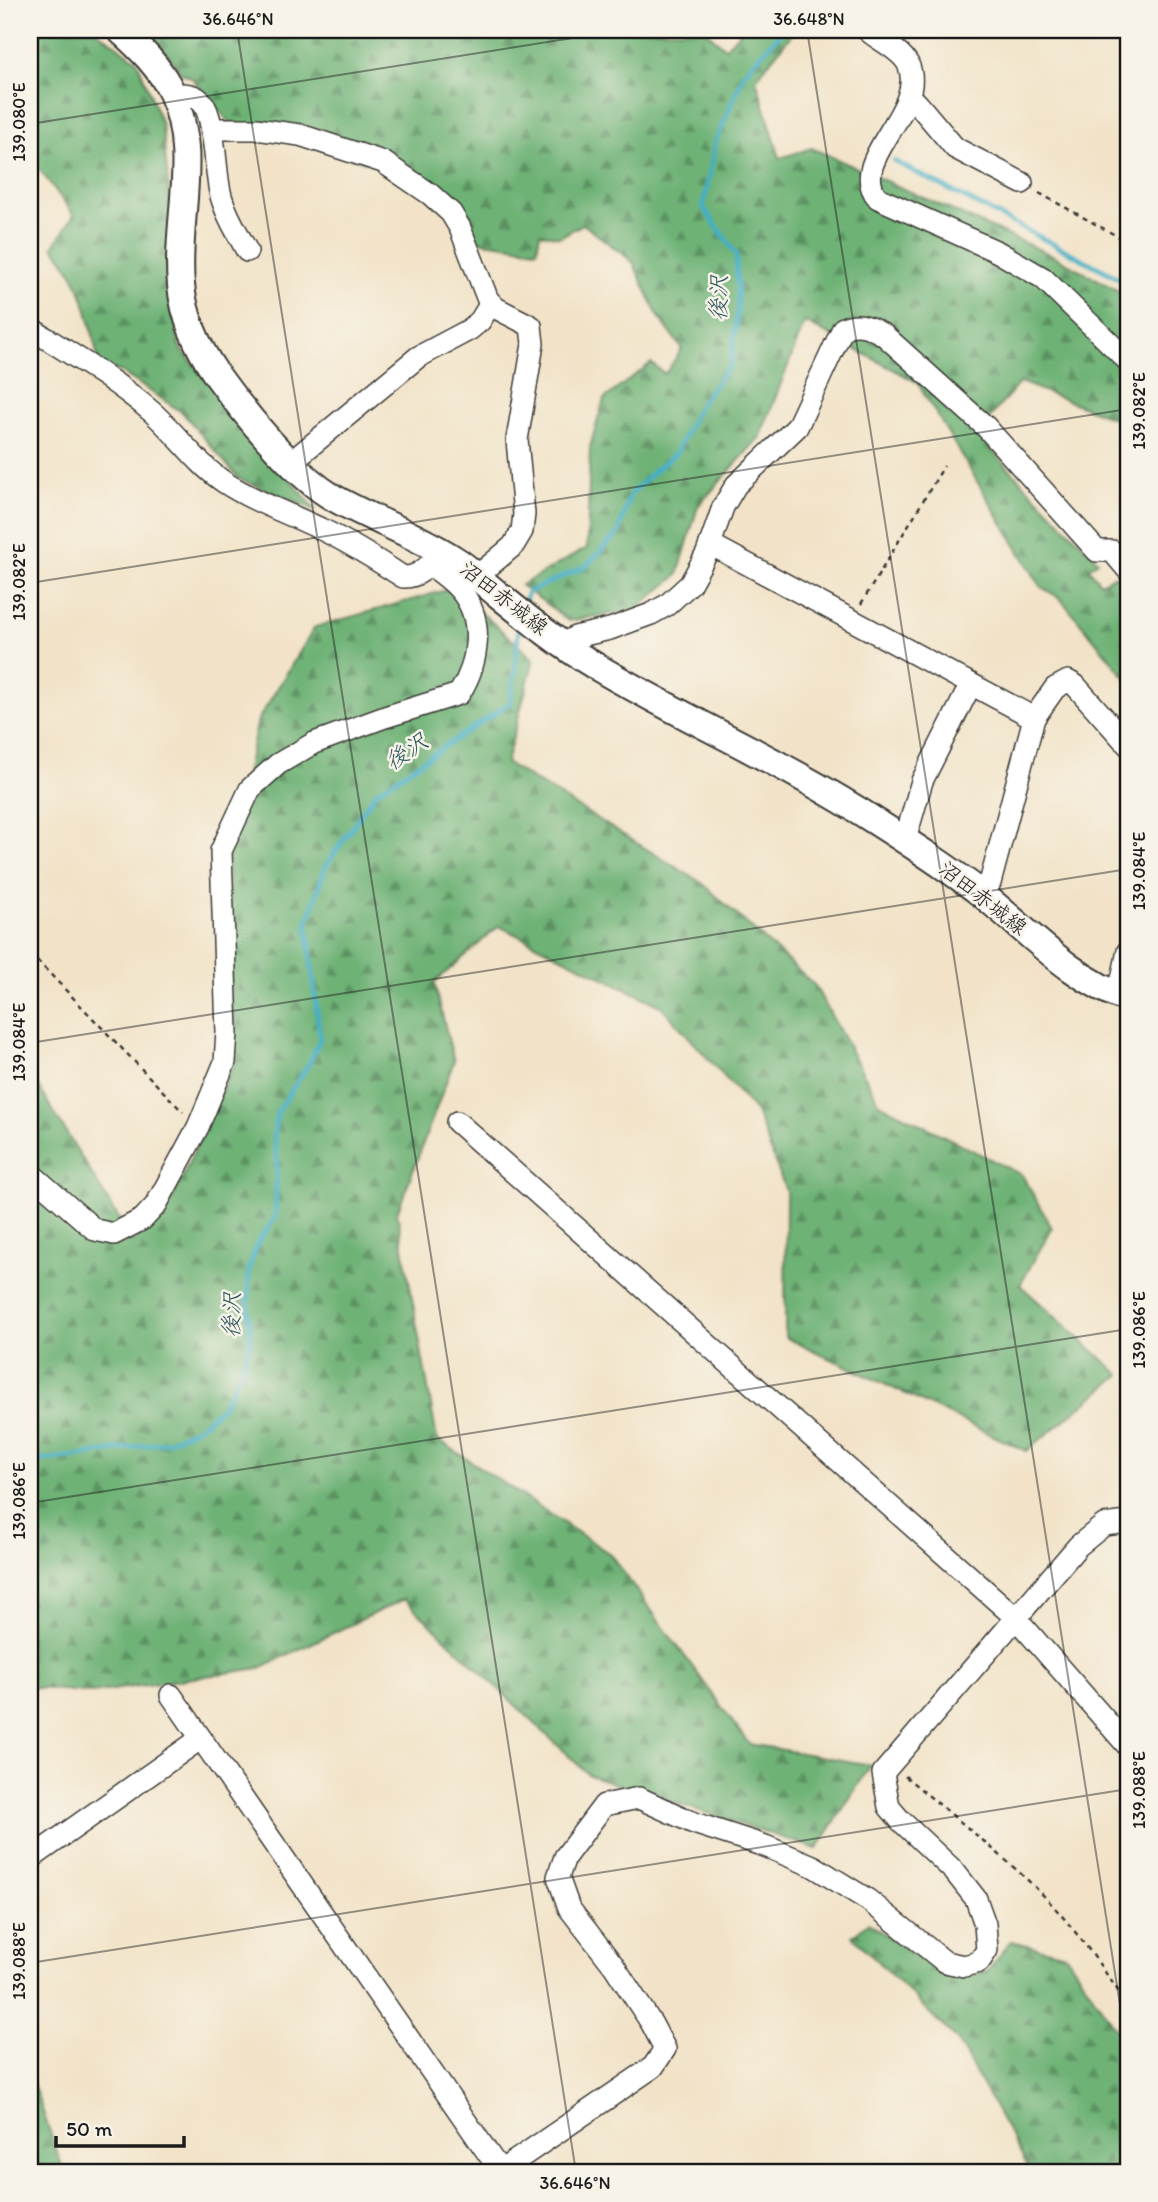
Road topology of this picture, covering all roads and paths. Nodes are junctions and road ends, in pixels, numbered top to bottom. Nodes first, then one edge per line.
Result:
1 (120, 30) edge
2 (867, 30) edge
3 (172, 94) junction
4 (908, 99) junction
5 (212, 129) junction
6 (1022, 183) joint
7 (1128, 242) edge
8 (247, 251) dead end
9 (491, 303) junction
10 (30, 328) edge
11 (1128, 361) edge
12 (291, 462) junction
13 (944, 466) dead end
14 (710, 544) junction
15 (435, 558) junction
16 (1128, 570) edge
17 (485, 584) junction
18 (852, 620) junction
19 (563, 644) junction
20 (971, 684) junction
21 (1034, 718) junction
22 (1128, 745) edge
23 (905, 840) junction
24 (982, 895) junction
25 (1128, 951) edge
26 (30, 953) edge
27 (1121, 997) edge
28 (457, 1122) dead end
29 (198, 1127) junction
30 (30, 1173) edge
31 (1128, 1522) edge
32 (1015, 1617) junction
33 (171, 1695) dead end
34 (200, 1740) junction
35 (1128, 1746) edge
36 (890, 1763) junction
37 (30, 1859) edge
38 (1128, 2005) edge
39 (500, 2172) edge

1 - 3 main road, 沼田赤城線
2 - 4 street
3 - 5 street
3 - 12 main road, 沼田赤城線
4 - 6 street
4 - 11 street
5 - 8 street
5 - 9 street
6 - 7 path
9 - 12 street
9 - 17 street
10 - 15 street
12 - 15 main road, 沼田赤城線
13 - 18 path
14 - 16 street
14 - 18 street
14 - 19 street
15 - 17 main road, 沼田赤城線
15 - 29 street
17 - 19 main road, 沼田赤城線
18 - 20 street
19 - 23 main road, 沼田赤城線
20 - 21 street
20 - 23 street
21 - 22 street
21 - 24 street
23 - 24 main road, 沼田赤城線
24 - 27 main road, 沼田赤城線
25 - 27 street
26 - 29 path
28 - 32 street
29 - 30 street
31 - 32 street
32 - 35 street
32 - 36 street
33 - 34 street
34 - 37 street
34 - 39 street
36 - 38 path
36 - 39 street

